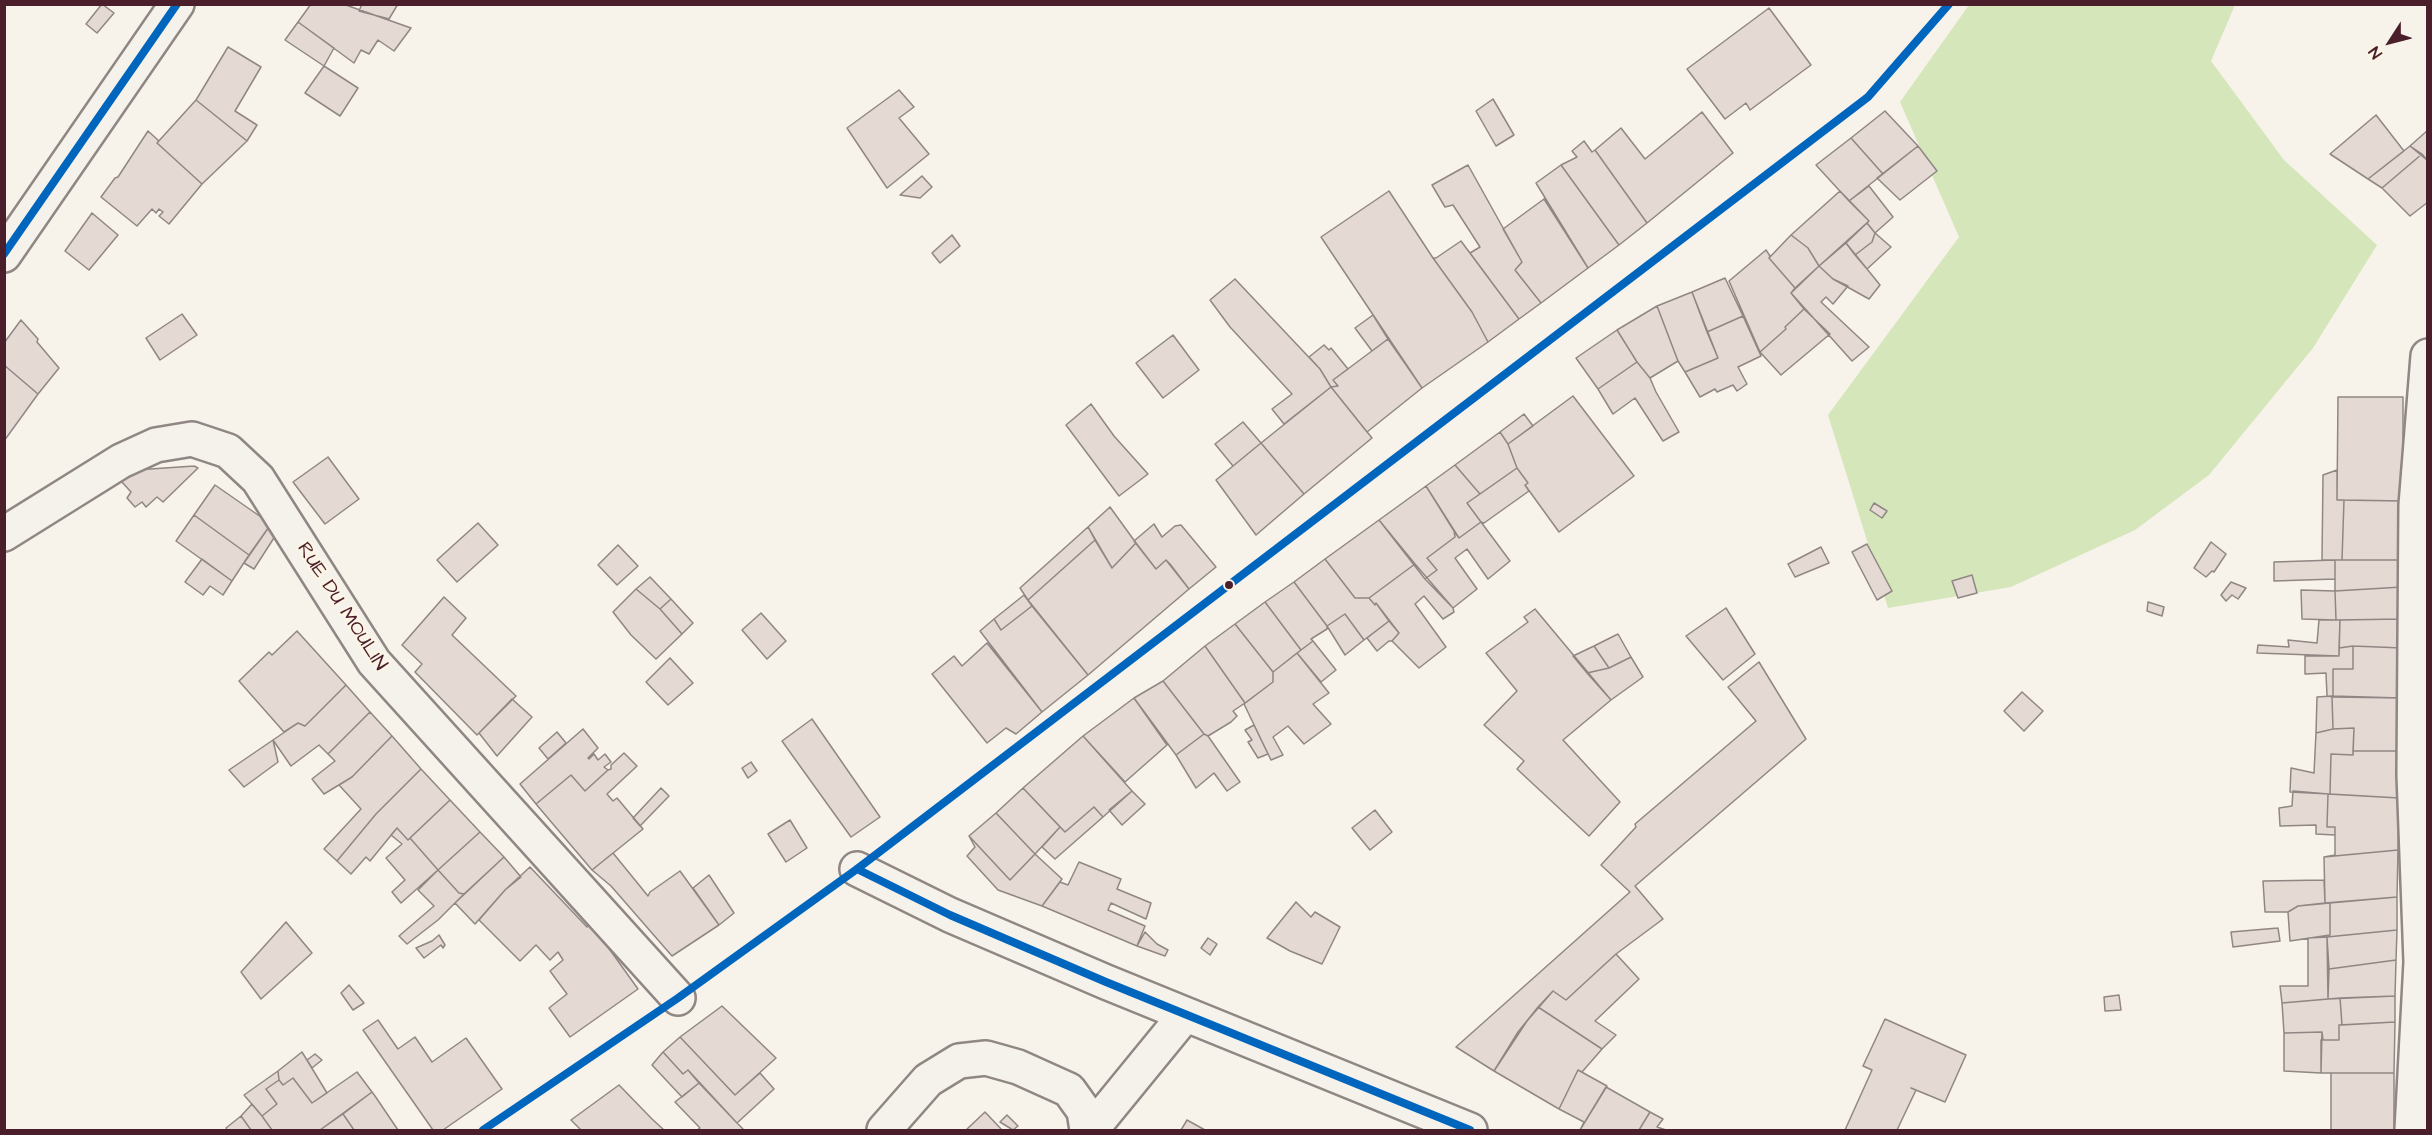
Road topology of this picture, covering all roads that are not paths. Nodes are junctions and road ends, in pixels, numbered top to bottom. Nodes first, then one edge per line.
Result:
1 (177, 4) edge
2 (4, 255) edge
3 (2427, 357) edge
4 (4, 534) edge
5 (857, 869) dead end
6 (678, 998) dead end
7 (1185, 1015) junction
8 (884, 1131) edge
9 (1089, 1131) edge
10 (1470, 1131) edge
11 (2412, 1131) edge

1 - 2 street
3 - 11 street
4 - 6 street, RUE DU MOULIN
5 - 7 street
7 - 9 street
7 - 10 street
8 - 9 street

